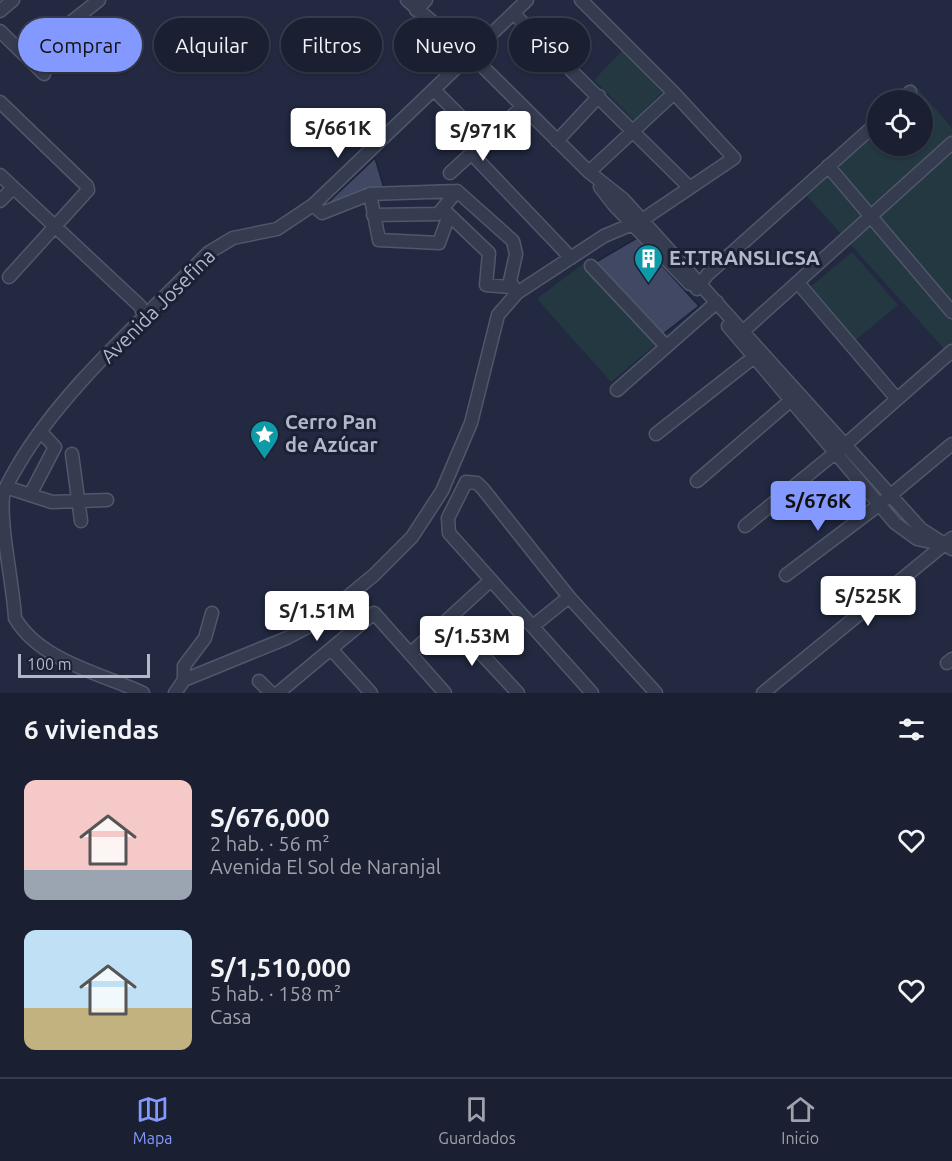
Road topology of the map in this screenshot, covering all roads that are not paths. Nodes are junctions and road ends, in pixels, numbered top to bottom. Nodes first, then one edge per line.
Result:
1 (13, 0) edge
2 (99, 0) edge
3 (406, 0) edge
4 (426, 0) edge
5 (527, 0) edge
6 (581, 0) edge
7 (416, 10) junction
8 (0, 11) edge
9 (514, 14) junction
10 (76, 18) edge
11 (426, 18) edge
12 (497, 30) edge
13 (0, 31) edge
14 (18, 48) edge
15 (453, 72) edge
16 (488, 72) edge
17 (434, 90) junction
18 (674, 93) junction
19 (599, 96) junction
20 (0, 102) edge
21 (522, 107) junction
22 (635, 131) junction
23 (476, 132) dead end
24 (867, 132) edge
25 (556, 141) junction
26 (952, 143) edge
27 (471, 153) junction
28 (828, 166) junction
29 (450, 172) dead end
30 (589, 172) junction
31 (0, 175) edge
32 (688, 186) junction
33 (13, 188) junction
34 (457, 191) junction
35 (370, 194) junction
36 (0, 201) edge
37 (313, 205) junction
38 (446, 212) junction
39 (373, 215) junction
40 (871, 217) junction
41 (637, 222) junction
42 (55, 227) junction
43 (571, 258) junction
44 (591, 266) dead end
45 (9, 277) dead end
46 (799, 284) junction
47 (698, 287) junction
48 (514, 290) junction
49 (714, 305) junction
50 (952, 312) edge
51 (145, 318) junction
52 (741, 334) junction
53 (666, 346) junction
54 (952, 351) edge
55 (754, 357) junction
56 (617, 390) dead end
57 (897, 399) junction
58 (790, 401) junction
59 (41, 432) junction
60 (656, 434) dead end
61 (952, 444) edge
62 (841, 448) junction
63 (72, 454) dead end
64 (698, 481) dead end
65 (8, 484) junction
66 (30, 495) junction
67 (891, 495) junction
68 (107, 500) dead end
69 (77, 502) junction
70 (880, 504) junction
71 (81, 521) dead end
72 (745, 526) dead end
73 (950, 544) edge
74 (786, 575) dead end
75 (491, 580) junction
76 (569, 597) junction
77 (212, 613) dead end
78 (448, 620) junction
79 (533, 626) junction
80 (332, 649) junction
81 (410, 654) junction
82 (184, 680) junction
83 (259, 681) dead end
84 (650, 691) edge
85 (142, 693) edge
86 (175, 693) edge
87 (271, 693) edge
88 (278, 693) edge
89 (371, 693) edge
90 (445, 693) edge
91 (518, 693) edge
92 (592, 693) edge
93 (763, 693) edge

1 - 8 street
2 - 10 street
3 - 7 street
4 - 7 street
5 - 9 street, Avenida Josefina
6 - 18 street
7 - 11 street
9 - 12 street, Avenida Josefina
9 - 19 street
13 - 14 street
15 - 17 street, Avenida Josefina
16 - 21 street
17 - 23 street
17 - 37 street, Avenida Josefina
18 - 22 street
18 - 32 street
19 - 22 street
19 - 25 street
20 - 42 street
21 - 25 street
21 - 27 street
22 - 30 street
22 - 32 street
24 - 28 street
25 - 30 street
26 - 40 street
27 - 29 street
27 - 43 street
28 - 40 street
28 - 47 street
30 - 41 street
31 - 33 street
32 - 41 street
33 - 36 street
33 - 42 street
34 - 35 street
34 - 38 street
34 - 48 street
35 - 37 street
35 - 39 street
37 - 51 street, Avenida Josefina
38 - 39 street
38 - 39 street
38 - 48 street
40 - 46 street
40 - 50 street
41 - 43 street
41 - 47 street
42 - 45 street
42 - 51 street
43 - 48 street
44 - 53 street
46 - 52 street
46 - 57 street
47 - 49 street
48 - 82 street
49 - 52 street
49 - 53 street
51 - 59 street, Avenida Josefina
52 - 55 street
52 - 62 street
53 - 56 street
54 - 57 street
55 - 58 street
55 - 60 street
57 - 62 street
58 - 62 street
58 - 64 street
59 - 65 street, Avenida Josefina
59 - 66 street
61 - 67 street
62 - 67 street
62 - 70 street
62 - 72 street
63 - 69 street
65 - 66 street
65 - 85 street
66 - 69 street
67 - 70 street
67 - 73 street
68 - 69 street
69 - 71 street
70 - 73 street
70 - 74 street
73 - 93 street
75 - 76 street
75 - 78 street
75 - 79 street
76 - 79 street
76 - 84 street
77 - 82 street
78 - 81 street
78 - 91 street
79 - 92 street
80 - 81 street
80 - 88 street
80 - 89 street
81 - 90 street
82 - 86 street
83 - 87 street

